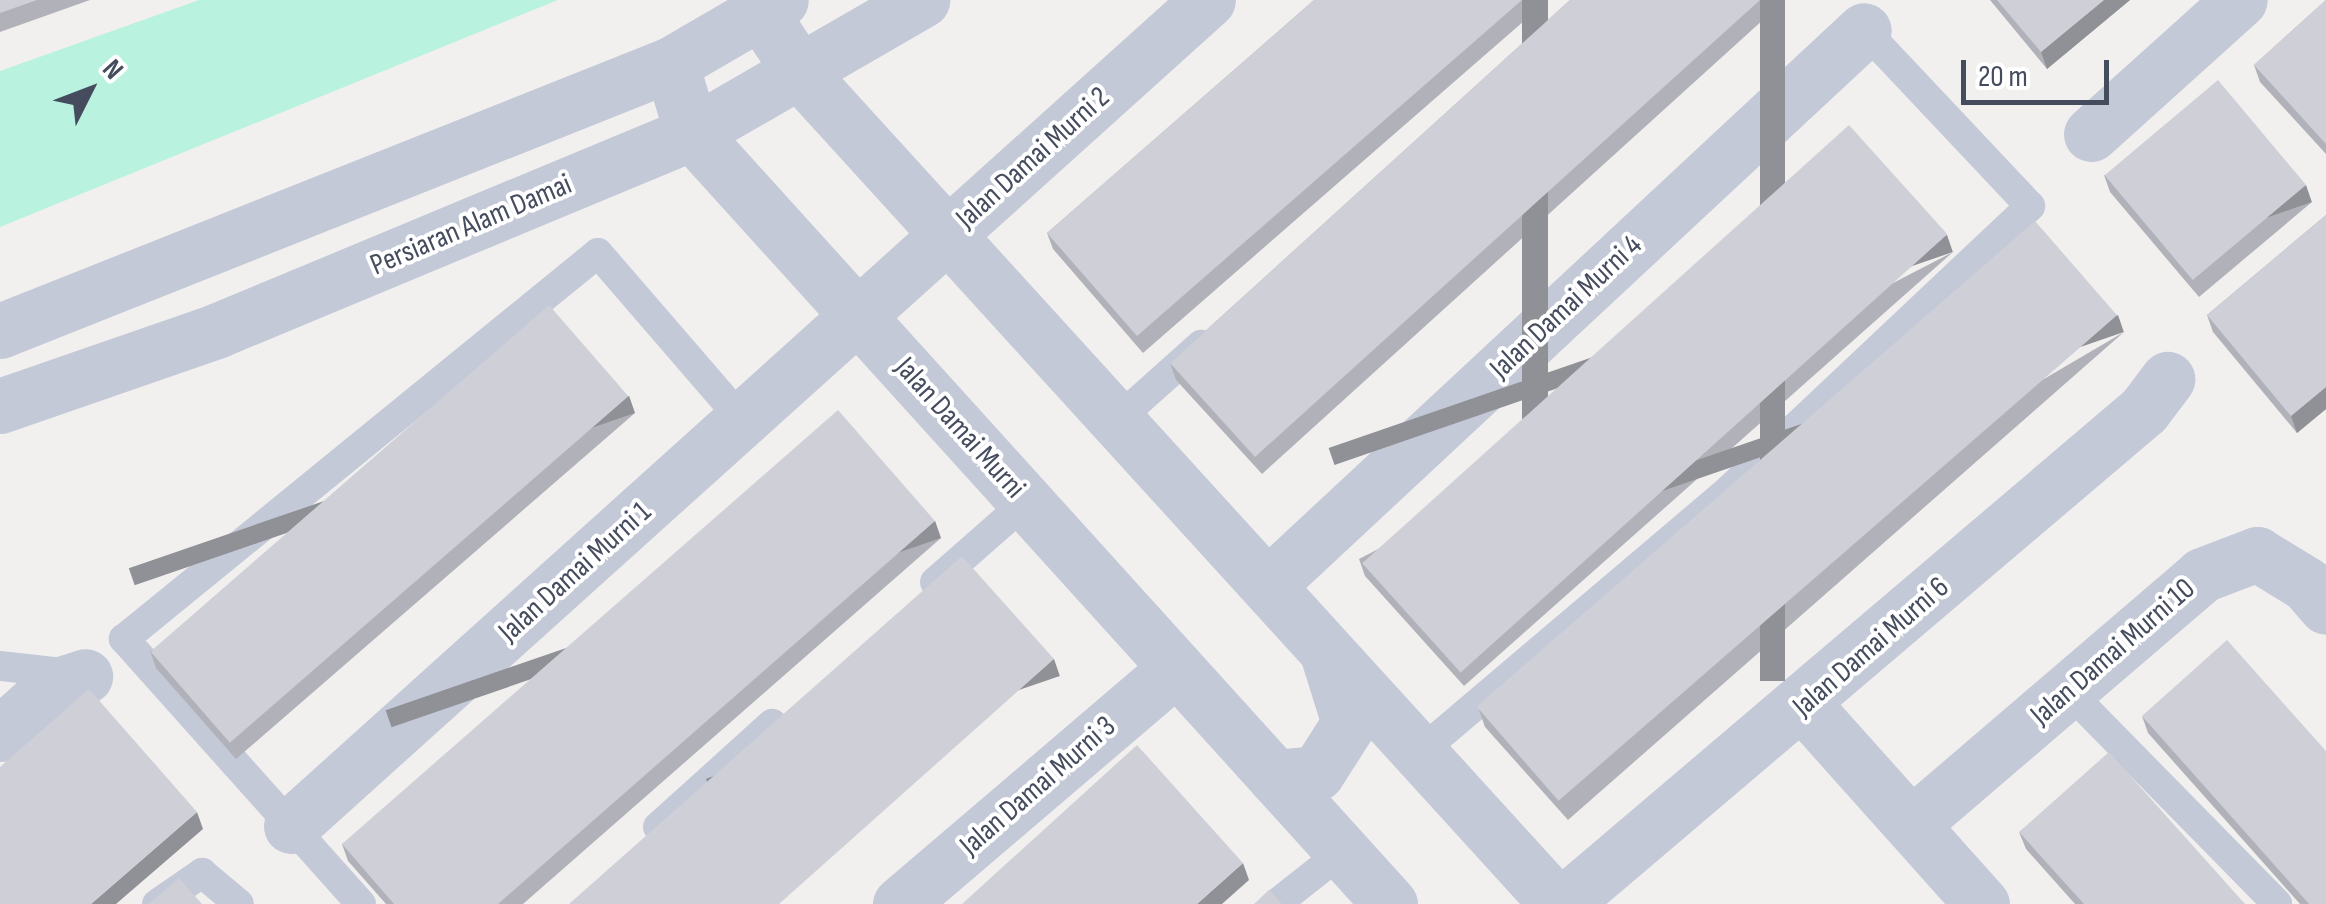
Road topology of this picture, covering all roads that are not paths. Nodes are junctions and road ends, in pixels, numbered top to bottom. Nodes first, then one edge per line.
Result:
1 (922, 0) edge
2 (1208, 0) edge
3 (2240, 0) edge
4 (771, 6) edge
5 (1864, 30) joint
6 (671, 64) junction
7 (802, 76) junction
8 (692, 133) junction
9 (2091, 134) dead end
10 (949, 234) junction
11 (859, 318) junction
12 (1221, 327) edge
13 (0, 330) edge
14 (2167, 379) dead end
15 (0, 406) edge
16 (1118, 420) junction
17 (744, 421) junction
18 (1026, 502) junction
19 (1268, 586) junction
20 (907, 606) edge
21 (2326, 607) edge
22 (1327, 651) junction
23 (0, 666) edge
24 (1176, 668) junction
25 (85, 676) joint
26 (2069, 692) junction
27 (802, 698) edge
28 (1804, 706) junction
29 (0, 734) edge
30 (1419, 753) junction
31 (1276, 777) junction
32 (1913, 823) junction
33 (291, 826) junction
34 (1342, 852) junction
35 (630, 853) edge
36 (158, 904) edge
37 (239, 904) edge
38 (361, 904) edge
39 (900, 904) edge
40 (1276, 904) edge
41 (1390, 904) edge
42 (1560, 904) edge
43 (1982, 904) edge
44 (2278, 904) edge

1 - 7 street, Persiaran Alam Damai
2 - 10 street, Jalan Damai Murni 2
3 - 9 street
4 - 6 street
4 - 7 street
5 - 19 street, Jalan Damai Murni 4
5 - 30 lane
6 - 8 street, Jalan Damai Murni
6 - 13 street
7 - 8 street, Persiaran Alam Damai
7 - 10 street
8 - 11 street, Jalan Damai Murni
8 - 15 street, Persiaran Alam Damai
10 - 11 street, Jalan Damai Murni 2
10 - 16 street
11 - 17 street, Jalan Damai Murni 1
11 - 18 street, Jalan Damai Murni
12 - 16 lane
14 - 28 street, Jalan Damai Murni 6
16 - 19 street
17 - 33 street, Jalan Damai Murni 1
17 - 33 lane
18 - 20 lane
18 - 24 street, Jalan Damai Murni
19 - 22 street
21 - 26 street, Jalan Damai Murni 10
22 - 30 street
22 - 31 street
23 - 25 lane
24 - 31 street, Jalan Damai Murni
24 - 39 street, Jalan Damai Murni 3
25 - 29 street
26 - 32 street, Jalan Damai Murni 10
26 - 44 lane
27 - 35 lane
28 - 32 street
28 - 42 street, Jalan Damai Murni 6
30 - 42 street
31 - 34 street, Jalan Damai Murni
32 - 43 street
33 - 38 lane
34 - 40 lane
34 - 41 street, Jalan Damai Murni
36 - 37 lane

